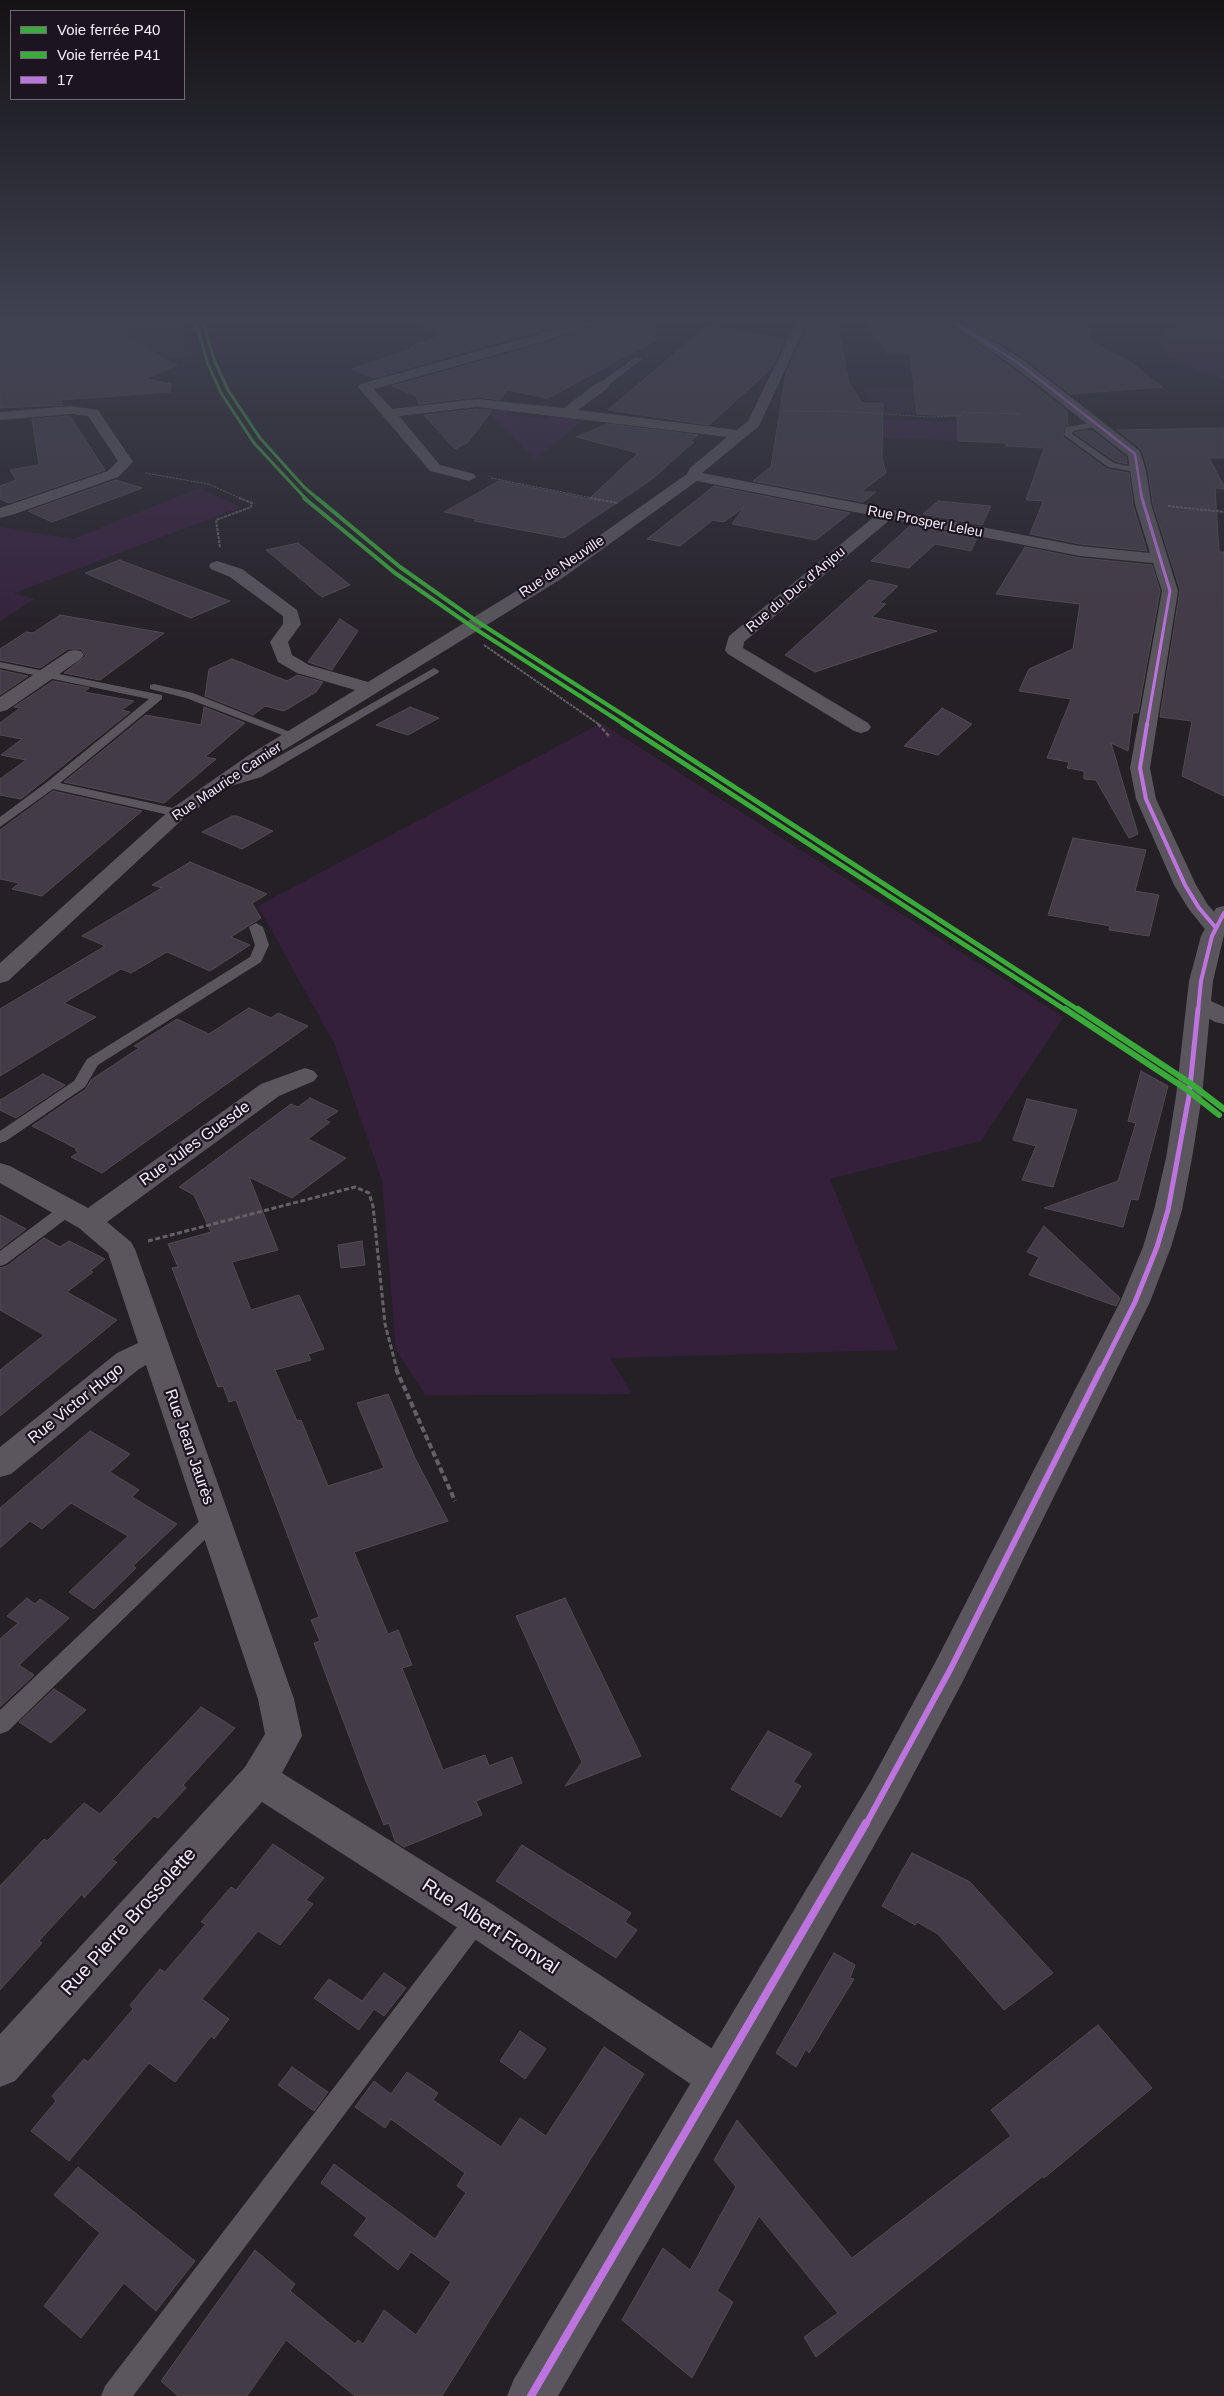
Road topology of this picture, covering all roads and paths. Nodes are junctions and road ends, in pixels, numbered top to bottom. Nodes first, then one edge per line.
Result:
1 (105, 431) edge
2 (405, 431) edge
3 (702, 431) edge
4 (747, 431) edge
5 (1069, 431) edge
6 (1105, 431) edge
7 (741, 436) junction
8 (119, 469) junction
9 (1139, 471) junction
10 (694, 476) junction
11 (469, 477) joint
12 (1143, 504) junction
13 (645, 508) junction
14 (1224, 512) edge
15 (0, 513) edge
16 (886, 515) junction
17 (1159, 560) junction
18 (218, 566) joint
19 (458, 636) junction
20 (75, 655) dead end
21 (431, 662) junction
22 (0, 665) edge
23 (48, 674) junction
24 (154, 687) dead end
25 (372, 689) junction
26 (0, 706) edge
27 (861, 727) dead end
28 (294, 736) junction
29 (609, 736) dead end
30 (51, 785) junction
31 (216, 787) junction
32 (178, 813) junction
33 (0, 823) edge
34 (1220, 920) edge
35 (256, 927) dead end
36 (0, 976) edge
37 (1212, 1010) edge
38 (305, 1076) dead end
39 (0, 1138) edge
40 (0, 1172) edge
41 (78, 1215) junction
42 (121, 1248) junction
43 (0, 1260) edge
44 (155, 1348) junction
45 (0, 1465) edge
46 (456, 1501) dead end
47 (214, 1519) junction
48 (0, 1724) edge
49 (258, 1779) junction
50 (478, 1918) junction
51 (0, 2066) edge
52 (719, 2078) junction
53 (115, 2396) edge
54 (530, 2396) edge

1 - 8 street
2 - 11 street
3 - 7 street
4 - 7 street, Rue de Neuville
5 - 9 lane
6 - 9 street
7 - 10 street, Rue de Neuville
8 - 15 street
8 - 18 path
9 - 12 street
10 - 13 street, Rue de Neuville
10 - 16 street, Rue Prosper Leleu
11 - 13 path
12 - 14 path
12 - 17 street
13 - 19 street, Rue de Neuville
16 - 17 street, Rue Prosper Leleu
16 - 27 street, Rue du Duc d'Anjou
17 - 34 street
18 - 25 street
19 - 21 street, Rue de Neuville
19 - 29 path
20 - 23 street
21 - 25 street, Rue Maurice Camier
21 - 31 lane
22 - 23 lane
23 - 26 street
23 - 30 lane
24 - 28 lane
25 - 28 street, Rue Maurice Camier
28 - 31 street, Rue Maurice Camier
30 - 32 lane
30 - 33 lane
31 - 32 street, Rue Maurice Camier
32 - 36 street, Rue Maurice Camier
34 - 37 street
35 - 39 lane
37 - 52 street
38 - 41 street, Rue Jules Guesde
40 - 41 street
41 - 42 street
41 - 43 lane
42 - 44 street, Rue Jean Jaurès
42 - 46 path
44 - 45 street, Rue Victor Hugo
44 - 47 street, Rue Jean Jaurès
47 - 48 lane
47 - 49 street, Rue Jean Jaurès
49 - 50 street, Rue Albert Fronval
49 - 51 street, Rue Pierre Brossolette
50 - 52 street, Rue Albert Fronval
50 - 53 lane
52 - 54 street

